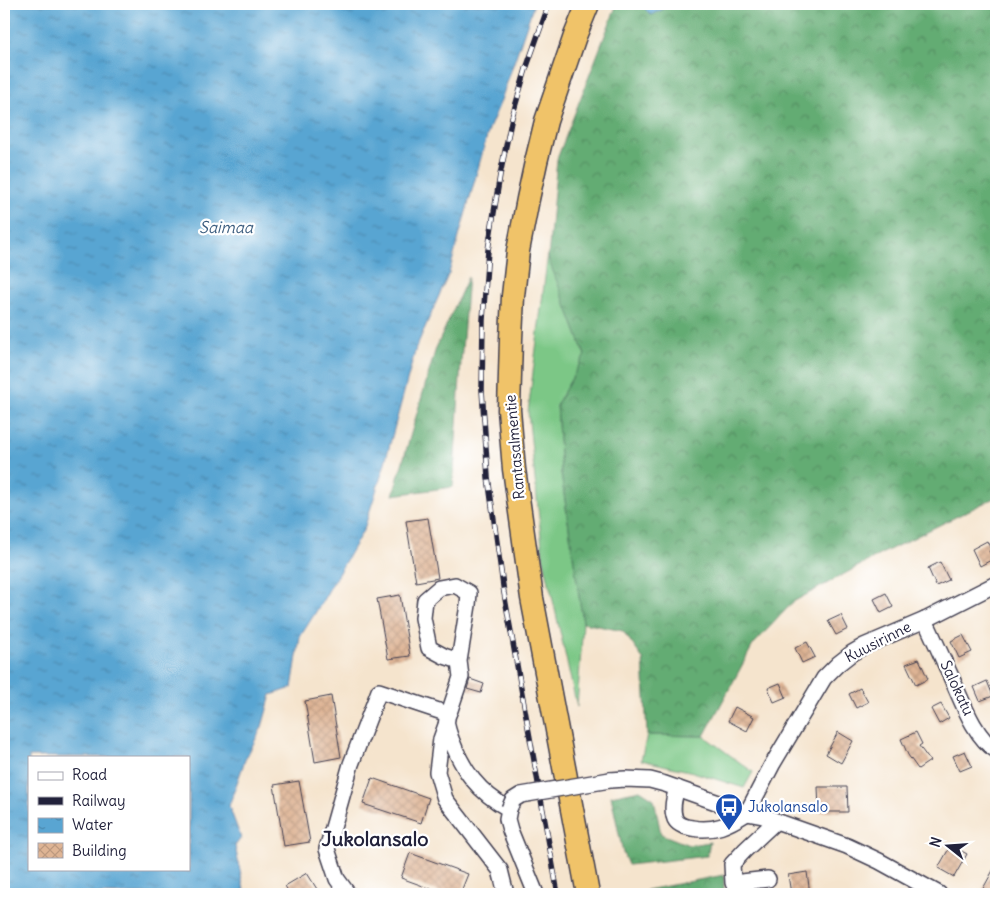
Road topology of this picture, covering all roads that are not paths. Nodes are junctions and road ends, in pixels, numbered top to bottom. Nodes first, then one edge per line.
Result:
1 (588, 4) edge
2 (996, 584) edge
3 (925, 620) junction
4 (459, 661) junction
5 (447, 720) junction
6 (996, 750) edge
7 (677, 788) junction
8 (509, 808) junction
9 (747, 813) junction
10 (776, 821) junction
11 (768, 879) dead end
12 (348, 894) edge
13 (506, 894) edge
14 (536, 894) edge
15 (588, 894) edge
16 (939, 894) edge

1 - 15 highway, Rantasalmentie
2 - 3 street, Kuusirinne
3 - 6 street, Salokatu
3 - 9 street, Kuusirinne
4 - 4 street
4 - 5 street
5 - 8 street
5 - 12 street
5 - 13 street
7 - 8 street, bridge
7 - 9 street
7 - 9 street
8 - 14 street
9 - 10 street
10 - 11 street
10 - 16 street

